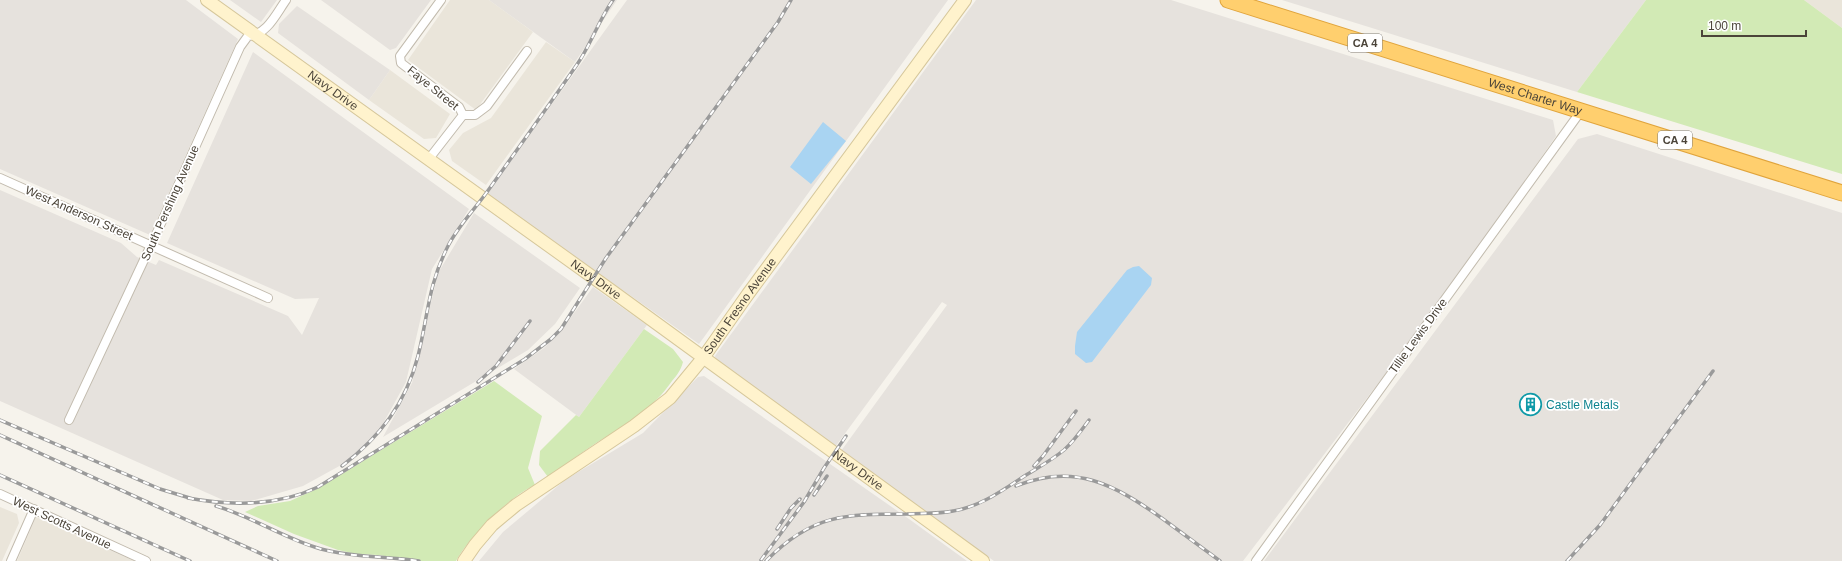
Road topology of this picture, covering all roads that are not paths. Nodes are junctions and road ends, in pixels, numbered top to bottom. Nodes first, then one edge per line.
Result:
1 (207, 0) edge
2 (286, 0) edge
3 (441, 0) edge
4 (965, 0) edge
5 (1228, 0) edge
6 (256, 35) junction
7 (527, 51) dead end
8 (1581, 111) junction
9 (463, 115) junction
10 (428, 160) junction
11 (0, 178) edge
12 (1842, 193) edge
13 (151, 244) junction
14 (268, 298) dead end
15 (703, 358) junction
16 (69, 420) dead end
17 (0, 494) edge
18 (34, 509) junction
19 (11, 561) edge
20 (146, 561) edge
21 (464, 561) edge
22 (983, 561) edge
23 (1256, 561) edge

1 - 6 street, Navy Drive
2 - 6 street, South Pershing Avenue
3 - 9 street, Faye Street
4 - 15 street, South Fresno Avenue
5 - 8 highway, West Charter Way / CA 4
6 - 10 street, Navy Drive
6 - 13 street, South Pershing Avenue
7 - 9 street
8 - 12 highway, West Charter Way / CA 4
8 - 23 street, Tillie Lewis Drive
9 - 10 street
10 - 15 street, Navy Drive
11 - 13 street, West Anderson Street
13 - 14 street, West Anderson Street
13 - 16 street, South Pershing Avenue
15 - 21 street, South Fresno Avenue
15 - 22 street, Navy Drive
17 - 18 street, West Scotts Avenue
18 - 19 street
18 - 20 street, West Scotts Avenue

